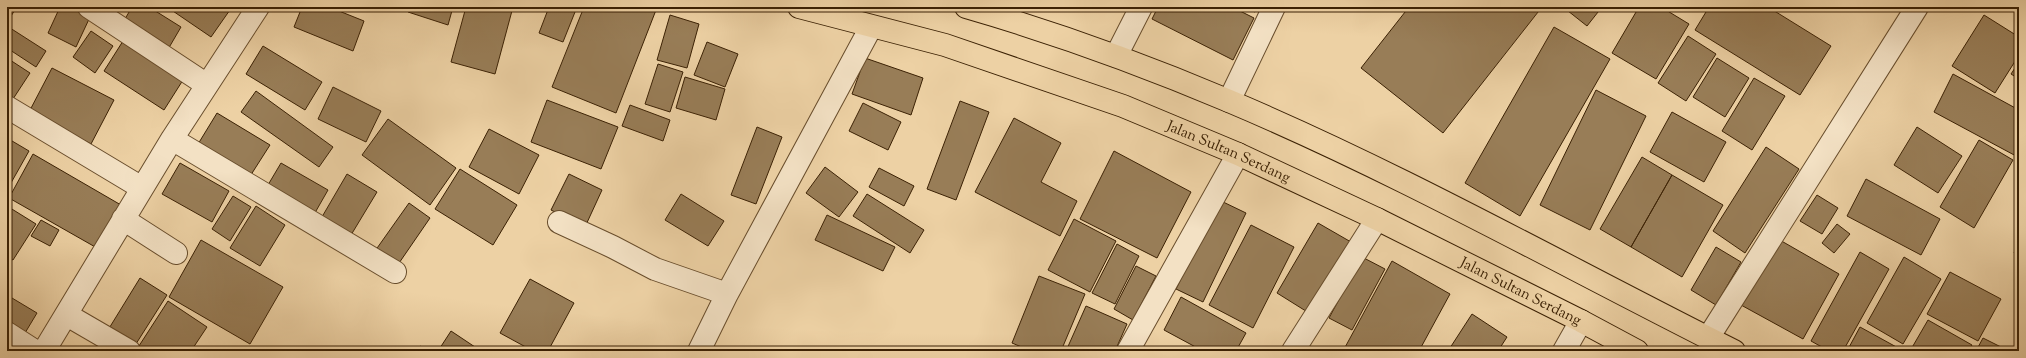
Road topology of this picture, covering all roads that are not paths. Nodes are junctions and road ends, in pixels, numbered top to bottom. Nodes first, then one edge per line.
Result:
1 (89, 7) edge
2 (258, 7) edge
3 (799, 7) edge
4 (966, 7) edge
5 (1141, 7) edge
6 (1274, 7) edge
7 (1917, 7) edge
8 (871, 27) junction
9 (1116, 56) junction
10 (207, 85) junction
11 (1229, 101) junction
12 (7, 107) edge
13 (172, 139) junction
14 (1238, 154) junction
15 (142, 188) junction
16 (1377, 219) junction
17 (123, 220) junction
18 (559, 222) dead end
19 (176, 253) dead end
20 (395, 272) dead end
21 (727, 294) junction
22 (67, 315) junction
23 (1581, 321) junction
24 (7, 333) edge
25 (1708, 338) junction
26 (35, 351) edge
27 (44, 351) edge
28 (129, 351) edge
29 (699, 351) edge
30 (1128, 351) edge
31 (1293, 351) edge
32 (1564, 351) edge
33 (1637, 351) edge
34 (1734, 351) edge

1 - 10 street
2 - 10 street
3 - 8 highway, Jalan Sultan Serdang
4 - 9 highway
5 - 9 street
6 - 11 street
7 - 25 street
8 - 14 highway, Jalan Sultan Serdang
8 - 21 street
9 - 11 highway
10 - 13 street
11 - 25 highway
12 - 15 street
13 - 15 street
13 - 20 street
14 - 16 highway, Jalan Sultan Serdang
14 - 30 street
15 - 17 street
16 - 23 highway, Jalan Sultan Serdang
16 - 31 street
17 - 19 street
17 - 22 street
18 - 21 street
21 - 29 street
22 - 27 street
22 - 28 street
23 - 32 street
23 - 33 highway, Jalan Sultan Serdang
24 - 26 street
25 - 34 highway

